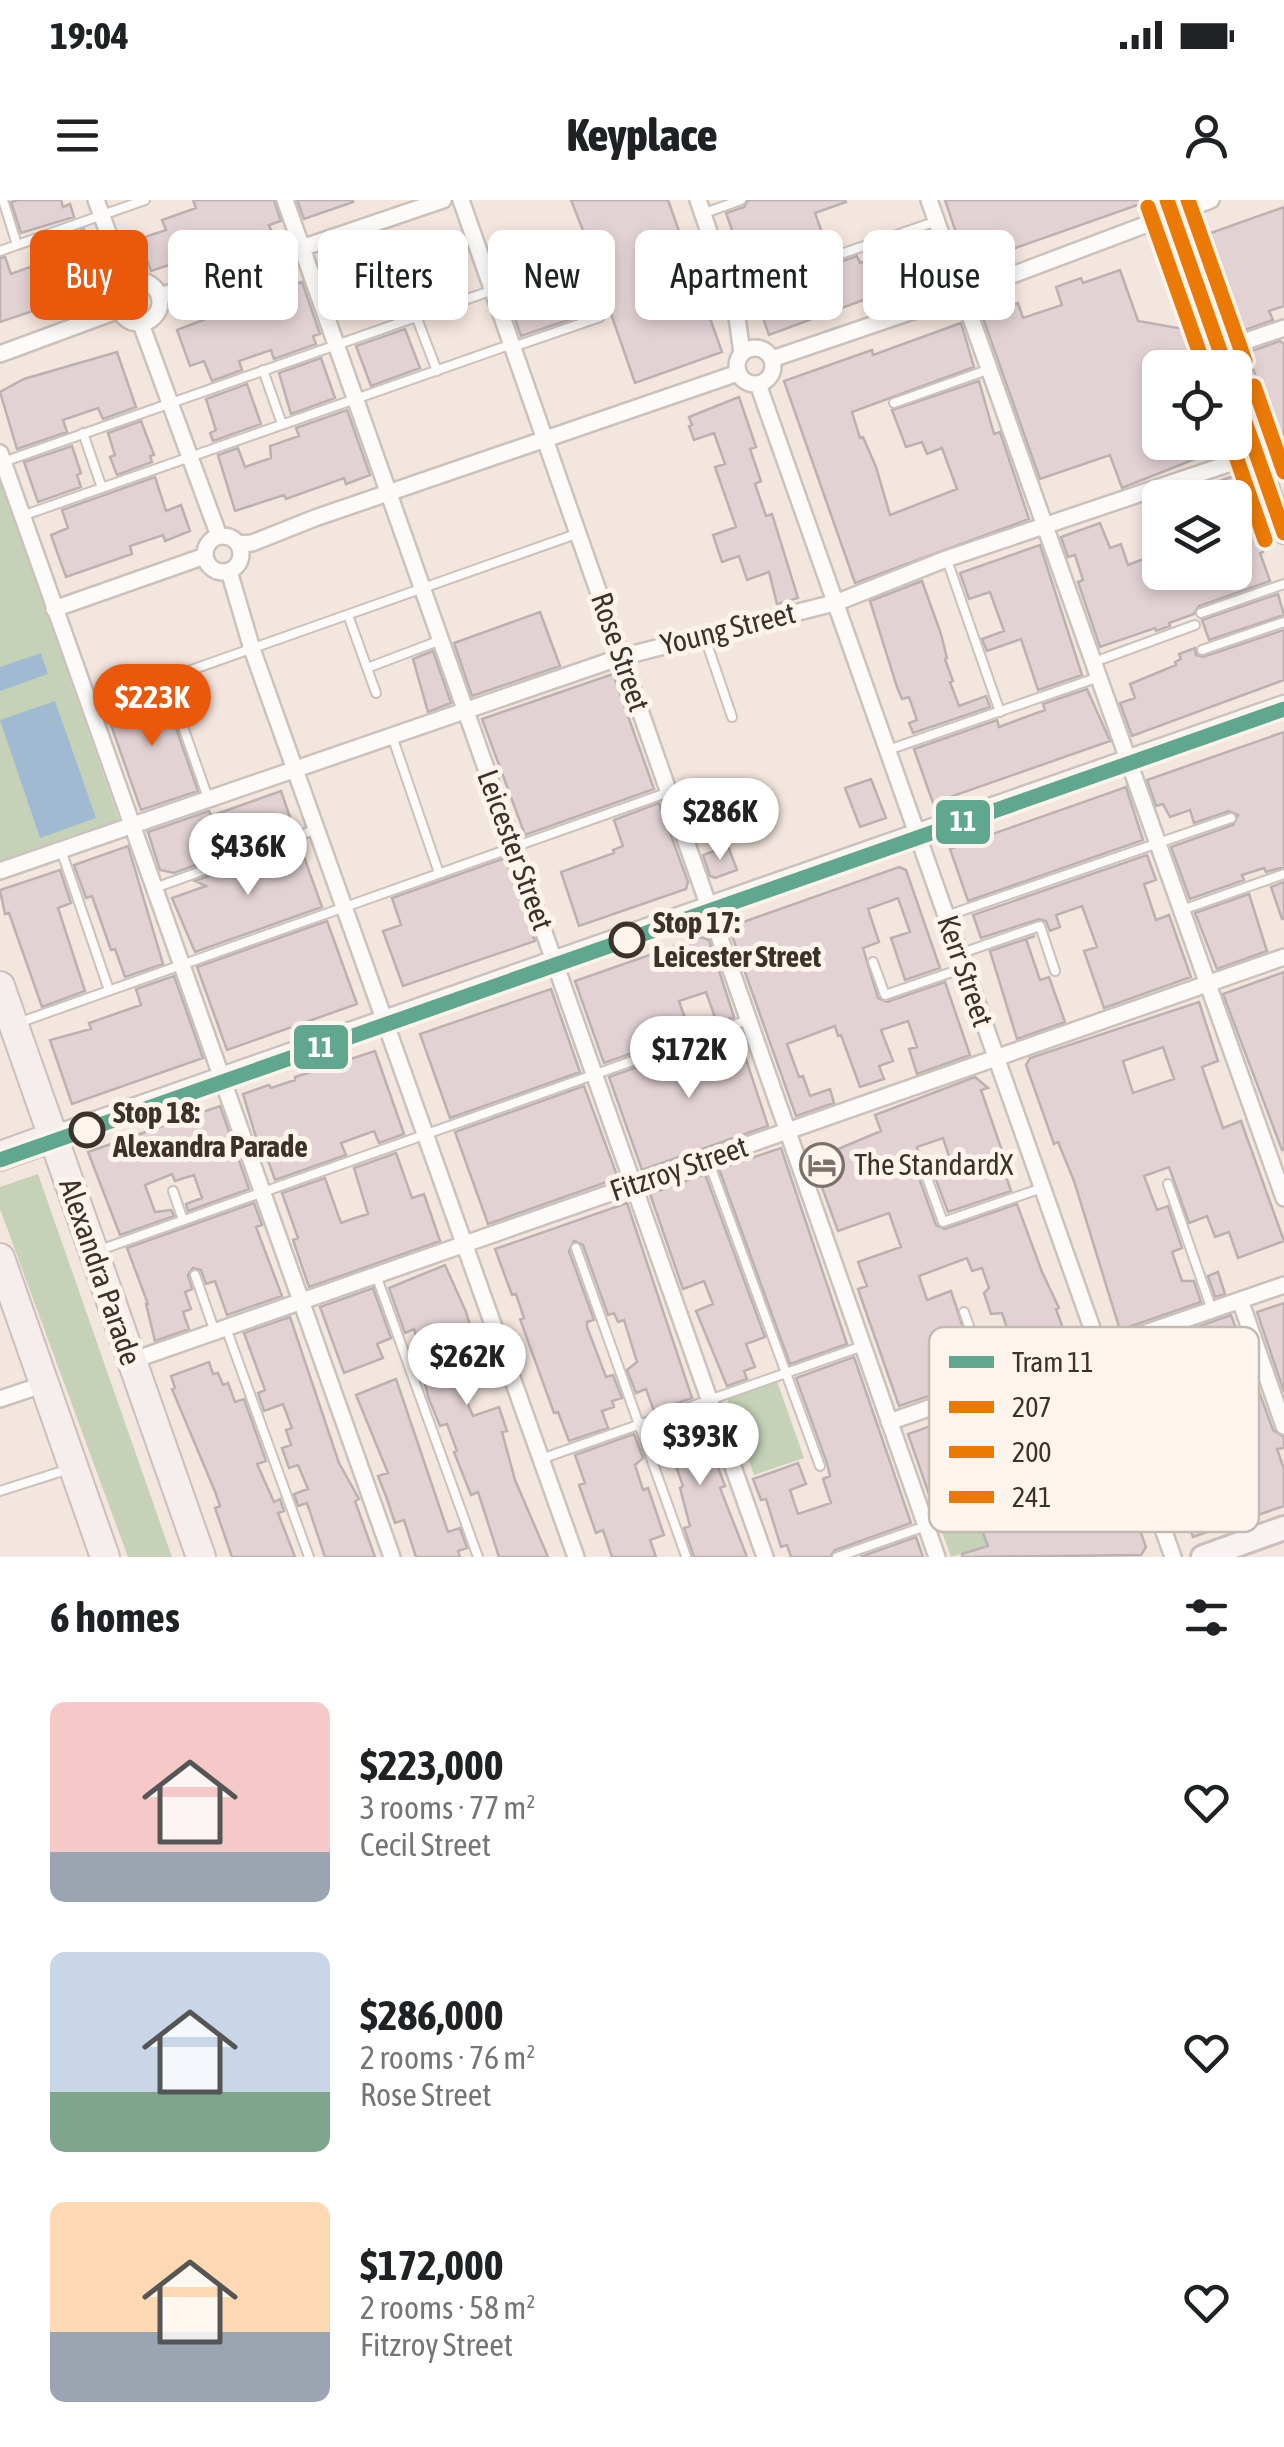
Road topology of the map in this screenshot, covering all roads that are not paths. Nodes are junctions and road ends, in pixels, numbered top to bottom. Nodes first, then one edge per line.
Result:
1 (2, 200) edge
2 (145, 200) edge
3 (285, 200) edge
4 (443, 200) edge
5 (461, 200) edge
6 (742, 200) edge
7 (930, 200) edge
8 (1211, 200) edge
9 (99, 207) edge
10 (700, 207) edge
11 (1170, 207) edge
12 (937, 221) junction
13 (940, 230) edge
14 (18, 244) junction
15 (302, 247) junction
16 (0, 250) edge
17 (843, 253) edge
18 (1015, 272) edge
19 (488, 277) edge
20 (148, 284) edge
21 (160, 296) junction
22 (92, 320) edge
23 (129, 320) edge
24 (405, 320) edge
25 (418, 320) edge
26 (504, 320) edge
27 (591, 320) edge
28 (737, 320) edge
29 (743, 320) edge
30 (878, 320) edge
31 (972, 320) edge
32 (141, 324) junction
33 (1284, 328) edge
34 (336, 344) junction
35 (513, 346) junction
36 (1220, 350) edge
37 (1239, 350) edge
38 (742, 353) junction
39 (0, 354) edge
40 (768, 354) junction
41 (990, 369) junction
42 (263, 370) junction
43 (437, 371) junction
44 (738, 373) junction
45 (758, 384) junction
46 (356, 400) junction
47 (170, 403) junction
48 (894, 403) dead end
49 (282, 424) junction
50 (83, 433) junction
51 (1252, 440) edge
52 (547, 441) junction
53 (1284, 444) edge
54 (1257, 454) junction
55 (190, 456) junction
56 (2, 457) edge
57 (102, 488) junction
58 (390, 494) junction
59 (22, 516) junction
60 (1046, 526) junction
61 (1284, 533) edge
62 (579, 534) junction
63 (219, 536) junction
64 (239, 544) junction
65 (205, 556) junction
66 (946, 559) junction
67 (229, 571) junction
68 (1284, 584) edge
69 (423, 588) junction
70 (838, 602) junction
71 (54, 608) junction
72 (1201, 613) dead end
73 (348, 615) junction
74 (1284, 622) edge
75 (1195, 625) dead end
76 (704, 635) junction
77 (441, 640) junction
78 (252, 648) junction
79 (1202, 650) dead end
80 (621, 657) junction
81 (368, 668) junction
82 (1097, 669) junction
83 (166, 678) junction
84 (376, 693) dead end
85 (89, 706) junction
86 (1284, 706) edge
87 (465, 710) junction
88 (1000, 712) junction
89 (732, 717) dead end
90 (391, 734) junction
91 (888, 750) junction
92 (1128, 760) junction
93 (294, 767) junction
94 (668, 792) junction
95 (208, 798) junction
96 (1231, 818) dead end
97 (130, 825) junction
98 (317, 829) junction
99 (917, 834) junction
100 (1158, 843) junction
101 (514, 847) junction
102 (60, 850) junction
103 (0, 871) edge
104 (439, 873) junction
105 (1284, 874) edge
106 (152, 888) junction
107 (1180, 904) junction
108 (344, 906) junction
109 (708, 906) junction
110 (946, 916) junction
111 (1284, 957) edge
112 (554, 961) junction
113 (962, 961) junction
114 (873, 962) dead end
115 (179, 965) junction
116 (1055, 971) dead end
117 (1208, 984) junction
118 (0, 986) edge
119 (110, 990) junction
120 (748, 1020) junction
121 (384, 1021) junction
122 (14, 1024) junction
123 (996, 1058) junction
124 (594, 1075) junction
125 (220, 1078) junction
126 (787, 1132) junction
127 (424, 1134) junction
128 (53, 1137) junction
129 (0, 1156) edge
130 (708, 1160) junction
131 (922, 1161) dead end
132 (1168, 1184) dead end
133 (633, 1185) junction
134 (1042, 1188) junction
135 (173, 1190) dead end
136 (260, 1192) junction
137 (1284, 1198) edge
138 (183, 1220) junction
139 (464, 1244) junction
140 (576, 1248) dead end
141 (93, 1252) junction
142 (2, 1272) edge
143 (195, 1275) dead end
144 (376, 1275) junction
145 (1284, 1285) edge
146 (1240, 1300) junction
147 (299, 1302) junction
148 (1212, 1310) junction
149 (964, 1312) dead end
150 (1180, 1321) junction
151 (969, 1327) edge
152 (1091, 1327) edge
153 (1163, 1327) edge
154 (1182, 1327) edge
155 (1249, 1327) edge
156 (220, 1330) junction
157 (862, 1346) junction
158 (1259, 1354) edge
159 (131, 1361) junction
160 (785, 1374) junction
161 (45, 1384) junction
162 (0, 1399) edge
163 (710, 1400) junction
164 (929, 1408) edge
165 (889, 1422) junction
166 (640, 1425) junction
167 (1284, 1426) edge
168 (541, 1460) junction
169 (820, 1466) dead end
170 (74, 1468) junction
171 (0, 1491) edge
172 (926, 1526) junction
173 (1284, 1528) edge
174 (1164, 1532) edge
175 (686, 1556) edge
176 (105, 1557) edge
177 (201, 1557) edge
178 (310, 1557) edge
179 (392, 1557) edge
180 (478, 1557) edge
181 (576, 1557) edge
182 (765, 1557) edge
183 (838, 1557) edge
184 (937, 1557) edge
185 (1173, 1557) edge
186 (1203, 1557) edge

1 - 14 lane
2 - 9 lane
3 - 15 street, Leicester Street
4 - 15 street
5 - 19 street, Rose Street
6 - 10 lane
7 - 12 street
8 - 11 street
9 - 14 lane
11 - 18 street
11 - 36 street
12 - 13 street
12 - 17 lane
14 - 16 lane
15 - 21 street
15 - 34 street, Leicester Street
20 - 21 street
21 - 32 street
22 - 39 street
23 - 32 street
24 - 34 lane
25 - 43 lane
26 - 35 street, Rose Street
27 - 35 lane
28 - 38 street
29 - 40 street
30 - 40 street
31 - 41 street
32 - 47 street
33 - 37 street
34 - 42 lane
34 - 46 street, Leicester Street
35 - 43 lane
35 - 52 street, Rose Street
38 - 40 street
38 - 44 street
40 - 45 street
41 - 48 lane
41 - 60 street
42 - 47 lane
42 - 49 lane
43 - 46 lane
44 - 45 street
44 - 52 street
45 - 70 street, Kerr Street
46 - 49 lane
46 - 58 street, Leicester Street
47 - 50 lane
47 - 55 street
49 - 55 lane
50 - 56 lane
50 - 57 lane
51 - 54 street
52 - 58 street
52 - 62 street, Rose Street
53 - 54 street, Young Street
54 - 60 street, Young Street
54 - 61 street
55 - 57 lane
55 - 63 street
56 - 59 street
57 - 59 lane
58 - 64 street
58 - 69 street, Leicester Street
59 - 71 street
60 - 66 street, Young Street
60 - 82 street
62 - 69 lane
62 - 80 street, Rose Street
63 - 64 street
63 - 65 street
64 - 67 street
65 - 67 street
65 - 71 street
66 - 70 street, Young Street
66 - 88 lane
67 - 78 street
68 - 72 lane
69 - 73 lane
69 - 77 street, Leicester Street
70 - 76 street, Young Street
70 - 91 street, Kerr Street
71 - 85 street
73 - 78 lane
73 - 81 lane
74 - 79 lane
75 - 82 lane
76 - 80 street, Young Street
76 - 89 lane
77 - 81 lane
77 - 87 street, Leicester Street
78 - 83 lane
78 - 93 street
80 - 87 street, Young Street
80 - 94 street, Rose Street
81 - 84 lane
82 - 88 lane
82 - 92 street
83 - 85 lane
83 - 95 lane
85 - 97 street
86 - 92 street
87 - 90 street, Young Street
87 - 101 street, Leicester Street
88 - 91 lane
90 - 93 street, Young Street
90 - 104 lane
91 - 99 street, Kerr Street
92 - 99 street
92 - 100 street
93 - 95 street, Young Street
93 - 98 street
94 - 101 lane
94 - 109 street, Rose Street
95 - 97 street, Young Street
96 - 100 lane
97 - 102 street, Young Street
97 - 106 street
98 - 106 lane
98 - 108 street
99 - 109 street
99 - 110 street, Kerr Street
100 - 107 street
100 - 110 lane
101 - 104 lane
101 - 112 street, Leicester Street
102 - 103 street, Young Street
102 - 119 lane
104 - 108 lane
105 - 107 lane
106 - 115 street
107 - 117 street
108 - 115 lane
108 - 121 street
109 - 112 street
109 - 120 street, Rose Street
110 - 113 street, Kerr Street
111 - 117 street, Fitzroy Street
112 - 121 street
112 - 124 street, Leicester Street
113 - 114 lane
113 - 116 lane
113 - 123 street, Kerr Street
115 - 119 lane
115 - 125 street
117 - 123 street, Fitzroy Street
117 - 137 street
118 - 122 highway, Alexandra Parade
119 - 122 lane
120 - 124 lane
120 - 126 street, Rose Street
121 - 125 street
121 - 127 street
122 - 128 highway, Alexandra Parade
123 - 126 street, Fitzroy Street
123 - 134 street, Kerr Street
124 - 127 lane
124 - 133 street, Leicester Street
125 - 128 street
125 - 136 street
126 - 130 street, Fitzroy Street
126 - 157 street, Rose Street
127 - 136 lane
127 - 139 street
128 - 129 highway
128 - 141 highway, Alexandra Parade
130 - 133 street, Fitzroy Street
130 - 160 lane
131 - 134 lane
132 - 148 lane
133 - 139 street, Fitzroy Street
133 - 163 street, Leicester Street
134 - 152 street, Kerr Street
135 - 138 lane
136 - 138 lane
136 - 147 street
138 - 141 lane
139 - 144 street, Fitzroy Street
139 - 168 street
140 - 166 lane
141 - 159 highway, Alexandra Parade
142 - 161 highway
143 - 156 lane
144 - 147 street, Fitzroy Street
144 - 180 lane
145 - 146 street
146 - 148 street
146 - 155 street
147 - 156 street, Fitzroy Street
147 - 179 street
148 - 150 street
149 - 151 lane
150 - 153 street
150 - 154 lane
156 - 159 street, Fitzroy Street
156 - 178 lane
157 - 160 lane
157 - 165 street, Rose Street
158 - 167 street
159 - 177 highway, Alexandra Parade
160 - 163 lane
160 - 169 lane
161 - 162 street
161 - 170 highway
163 - 166 lane
163 - 182 street, Leicester Street
164 - 165 street
165 - 172 street, Rose Street
166 - 168 lane
166 - 175 lane
168 - 181 street
170 - 171 lane
170 - 176 highway
172 - 183 lane
172 - 184 street, Rose Street
173 - 186 main road
174 - 185 street, Kerr Street

